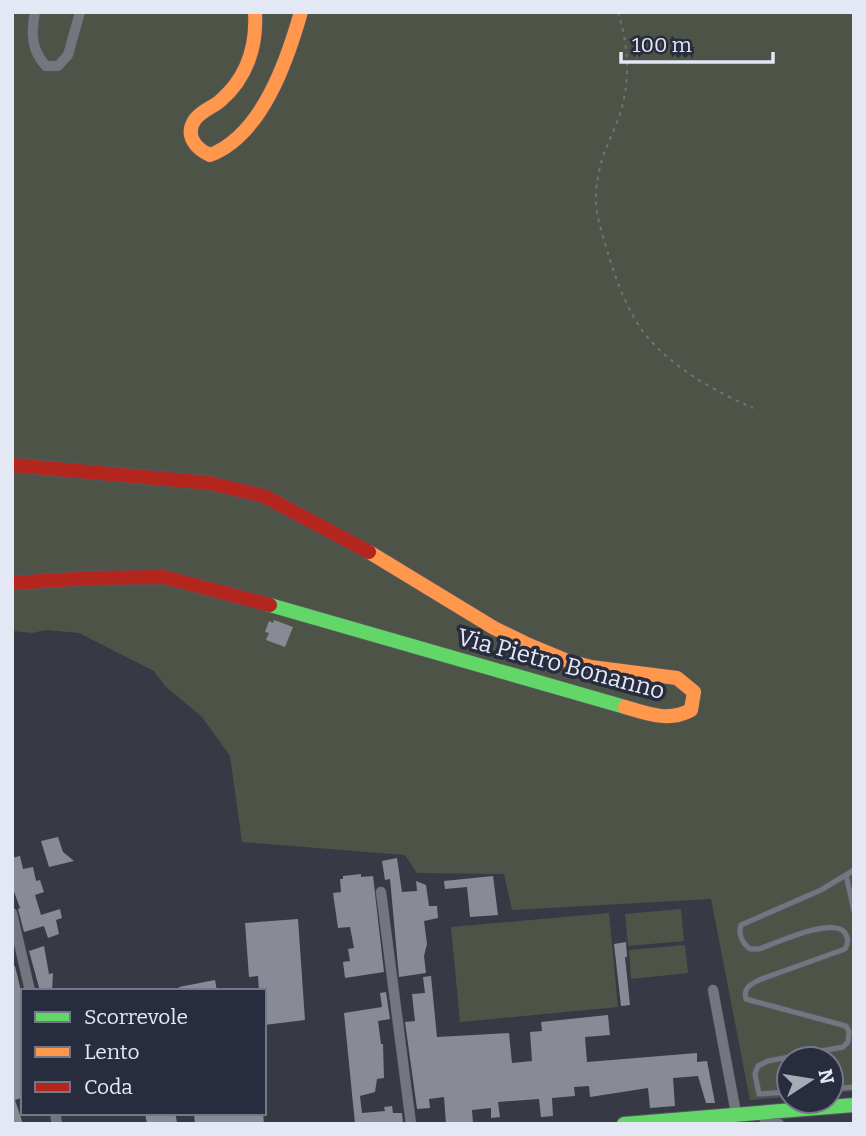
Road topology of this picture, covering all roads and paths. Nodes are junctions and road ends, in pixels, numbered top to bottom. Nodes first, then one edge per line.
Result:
1 (35, 12) edge
2 (80, 12) edge
3 (255, 12) edge
4 (301, 12) edge
5 (618, 12) edge
6 (753, 408) dead end
7 (12, 465) edge
8 (12, 583) edge
9 (854, 870) edge
10 (846, 874) junction
11 (381, 892) dead end
12 (854, 911) edge
13 (12, 913) edge
14 (30, 989) edge
15 (713, 990) dead end
16 (852, 1031) edge
17 (775, 1060) edge
18 (775, 1093) edge
19 (854, 1105) edge
20 (722, 1118) edge
21 (411, 1124) edge
22 (624, 1124) edge
23 (764, 1124) edge
24 (779, 1124) edge

1 - 2 street
3 - 4 street
5 - 6 path
7 - 8 street, Via Pietro Bonanno
9 - 10 lane
10 - 12 lane
10 - 16 lane
11 - 21 street
13 - 14 street
15 - 20 street
17 - 18 lane
19 - 20 street
20 - 22 street
23 - 24 street

